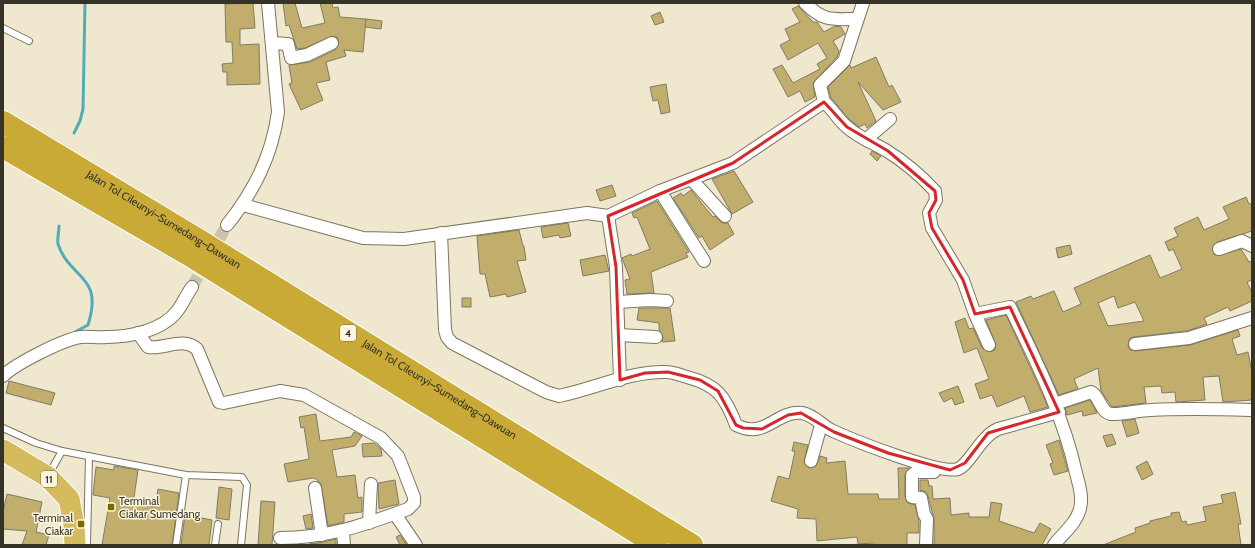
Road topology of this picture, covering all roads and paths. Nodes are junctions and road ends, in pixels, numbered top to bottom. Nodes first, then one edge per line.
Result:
1 (268, 3) edge
2 (805, 3) edge
3 (863, 3) edge
4 (857, 19) junction
5 (3, 28) edge
6 (29, 41) dead end
7 (273, 43) junction
8 (332, 43) dead end
9 (824, 102) junction
10 (890, 119) dead end
11 (3, 122) edge
12 (868, 141) junction
13 (3, 147) edge
14 (692, 180) junction
15 (660, 192) junction
16 (243, 205) junction
17 (608, 216) junction
18 (725, 216) dead end
19 (227, 225) tunnel mouth
20 (441, 233) junction
21 (1252, 246) edge
22 (1218, 249) dead end
23 (704, 261) dead end
24 (192, 287) tunnel mouth
25 (667, 301) dead end
26 (618, 302) junction
27 (975, 314) junction
28 (1252, 318) edge
29 (138, 333) junction
30 (619, 335) junction
31 (656, 337) dead end
32 (1135, 344) dead end
33 (989, 345) dead end
34 (3, 376) edge
35 (620, 380) junction
36 (1057, 408) junction
37 (1252, 410) edge
38 (821, 425) junction
39 (3, 428) edge
40 (3, 450) edge
41 (62, 451) junction
42 (89, 456) junction
43 (811, 461) dead end
44 (939, 468) junction
45 (186, 475) junction
46 (48, 477) junction
47 (371, 484) dead end
48 (314, 488) dead end
49 (394, 514) junction
50 (369, 523) junction
51 (218, 524) dead end
52 (343, 531) junction
53 (322, 535) junction
54 (280, 538) dead end
55 (75, 545) edge
56 (87, 545) edge
57 (176, 545) edge
58 (215, 545) edge
59 (241, 545) edge
60 (344, 545) edge
61 (416, 545) edge
62 (656, 545) edge
63 (692, 545) edge
64 (926, 545) edge
65 (1054, 545) edge

1 - 7 street
2 - 4 street
3 - 4 street
4 - 9 street
5 - 6 lane
7 - 8 street
7 - 16 street
9 - 12 street
9 - 14 street
10 - 12 street
11 - 63 highway, Jalan Tol Cileunyi–Sumedang–Dawuan / 4
12 - 27 street
13 - 62 highway, Jalan Tol Cileunyi–Sumedang–Dawuan / 4
14 - 15 street
14 - 18 street
15 - 17 street
15 - 23 street
16 - 19 street
16 - 20 street
17 - 20 street
17 - 26 street
20 - 35 street
21 - 22 street
24 - 29 street
25 - 26 street
26 - 30 street
27 - 33 street
27 - 36 street
28 - 32 street
29 - 34 street
29 - 49 street
30 - 31 street
30 - 35 street
35 - 38 street
36 - 37 street
36 - 44 street
36 - 65 street
38 - 43 street
38 - 44 street
39 - 41 lane
40 - 46 highway, 11
41 - 42 lane
41 - 46 lane
42 - 45 lane
42 - 56 lane
44 - 64 street
45 - 57 lane
45 - 59 lane
46 - 55 highway, 11
47 - 50 street
48 - 53 street
49 - 50 street
49 - 61 street
50 - 52 street
51 - 58 lane
52 - 53 street
52 - 60 street
53 - 54 street

